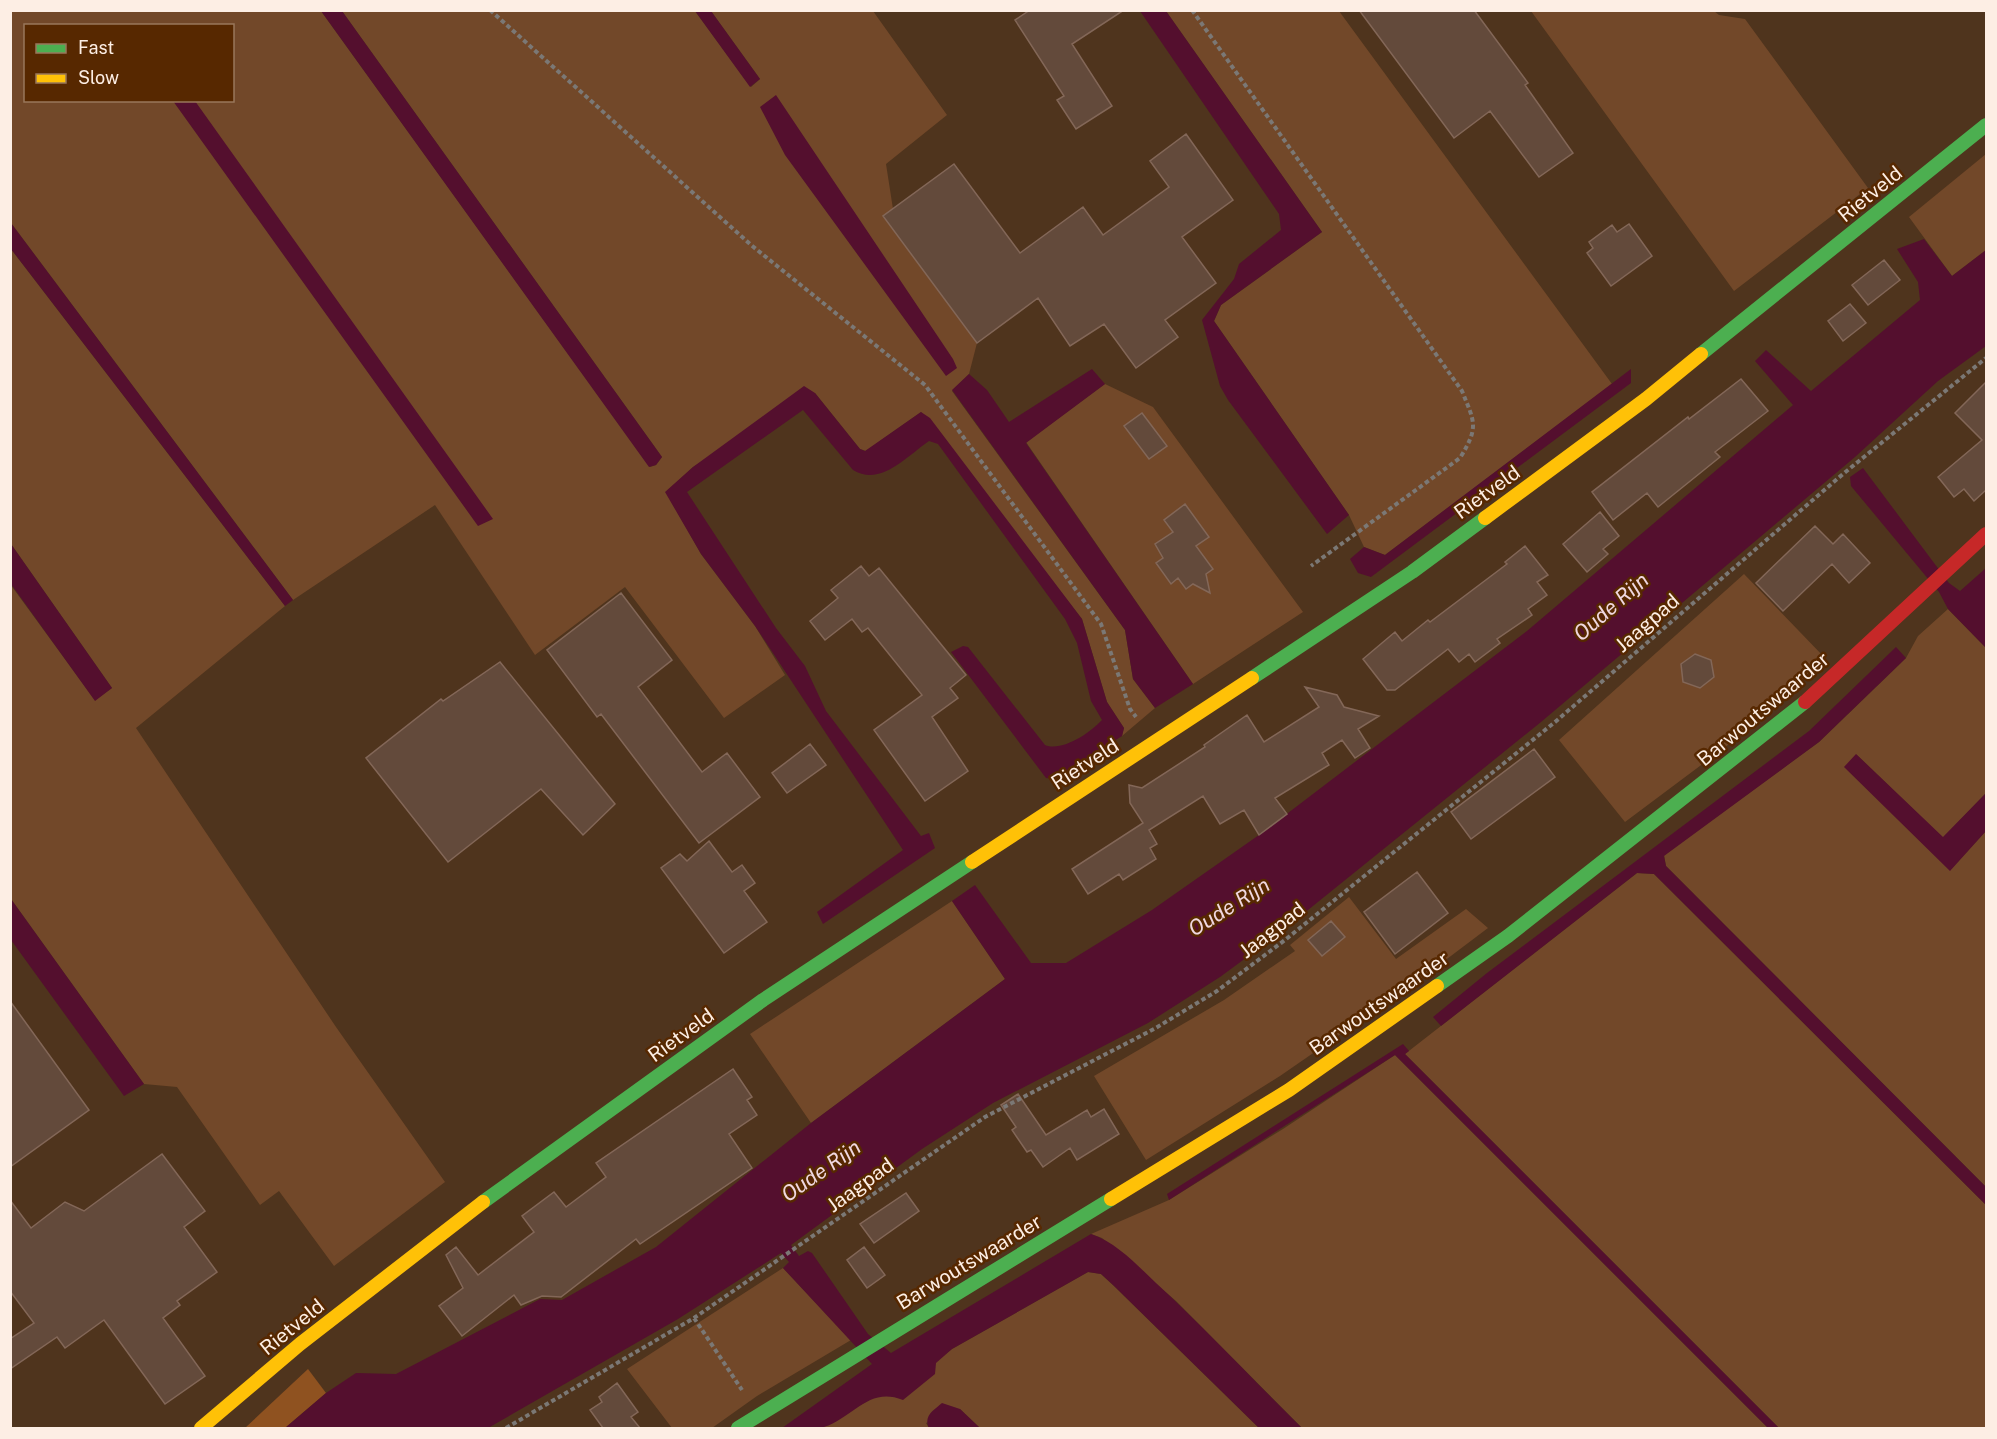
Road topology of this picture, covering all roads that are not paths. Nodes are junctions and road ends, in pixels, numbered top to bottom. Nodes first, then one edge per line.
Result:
1 (1986, 125) edge
2 (1986, 534) edge
3 (201, 1428) edge
4 (738, 1428) edge

1 - 3 main road, Rietveld
2 - 4 main road, Barwoutswaarder

